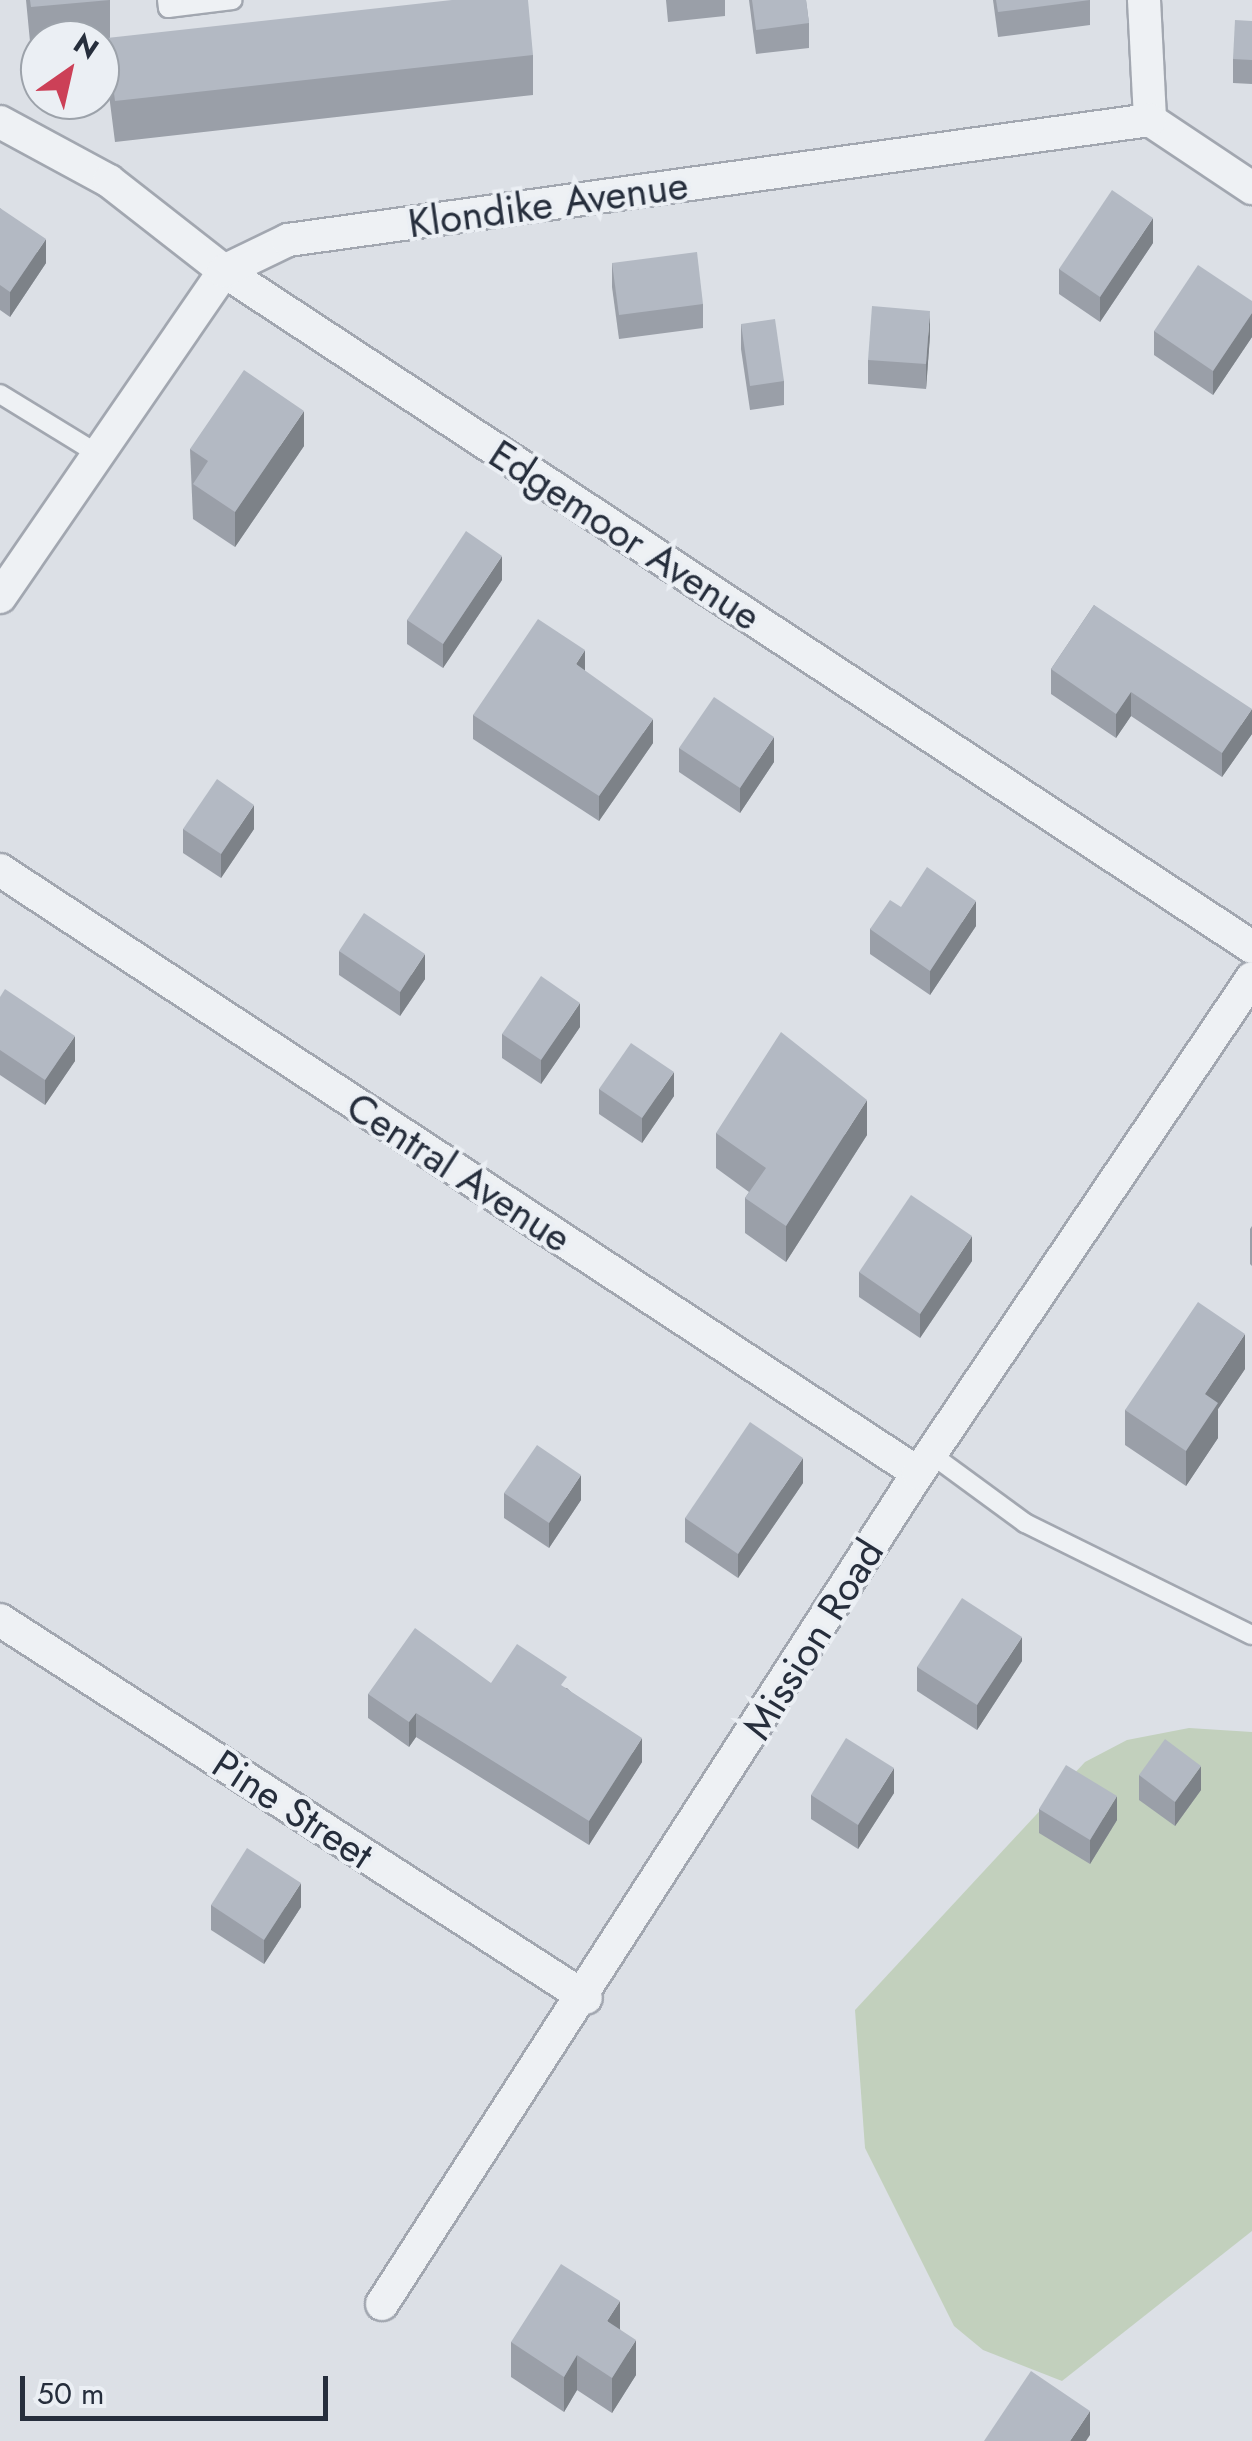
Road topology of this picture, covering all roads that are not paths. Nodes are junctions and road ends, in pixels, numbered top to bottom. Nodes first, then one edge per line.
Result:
1 (167, 0) edge
2 (234, 0) edge
3 (1144, 0) edge
4 (1150, 120) junction
5 (0, 122) edge
6 (1252, 188) edge
7 (224, 271) junction
8 (0, 394) edge
9 (98, 454) junction
10 (0, 597) edge
11 (0, 870) edge
12 (1252, 947) edge
13 (1252, 978) edge
14 (924, 1463) junction
15 (0, 1620) edge
16 (1252, 1634) edge
17 (586, 1998) junction
18 (382, 2304) dead end

1 - 2 lane
3 - 4 street
4 - 6 street
4 - 7 street, Klondike Avenue
5 - 7 street, Edgemoor Avenue
7 - 9 street, Klondike Avenue
7 - 12 street, Edgemoor Avenue
8 - 9 lane
9 - 10 street, Klondike Avenue
11 - 14 street, Central Avenue
13 - 14 street, Mission Road
14 - 16 lane
14 - 17 street, Mission Road
15 - 17 street, Pine Street
17 - 18 street, Mission Road

